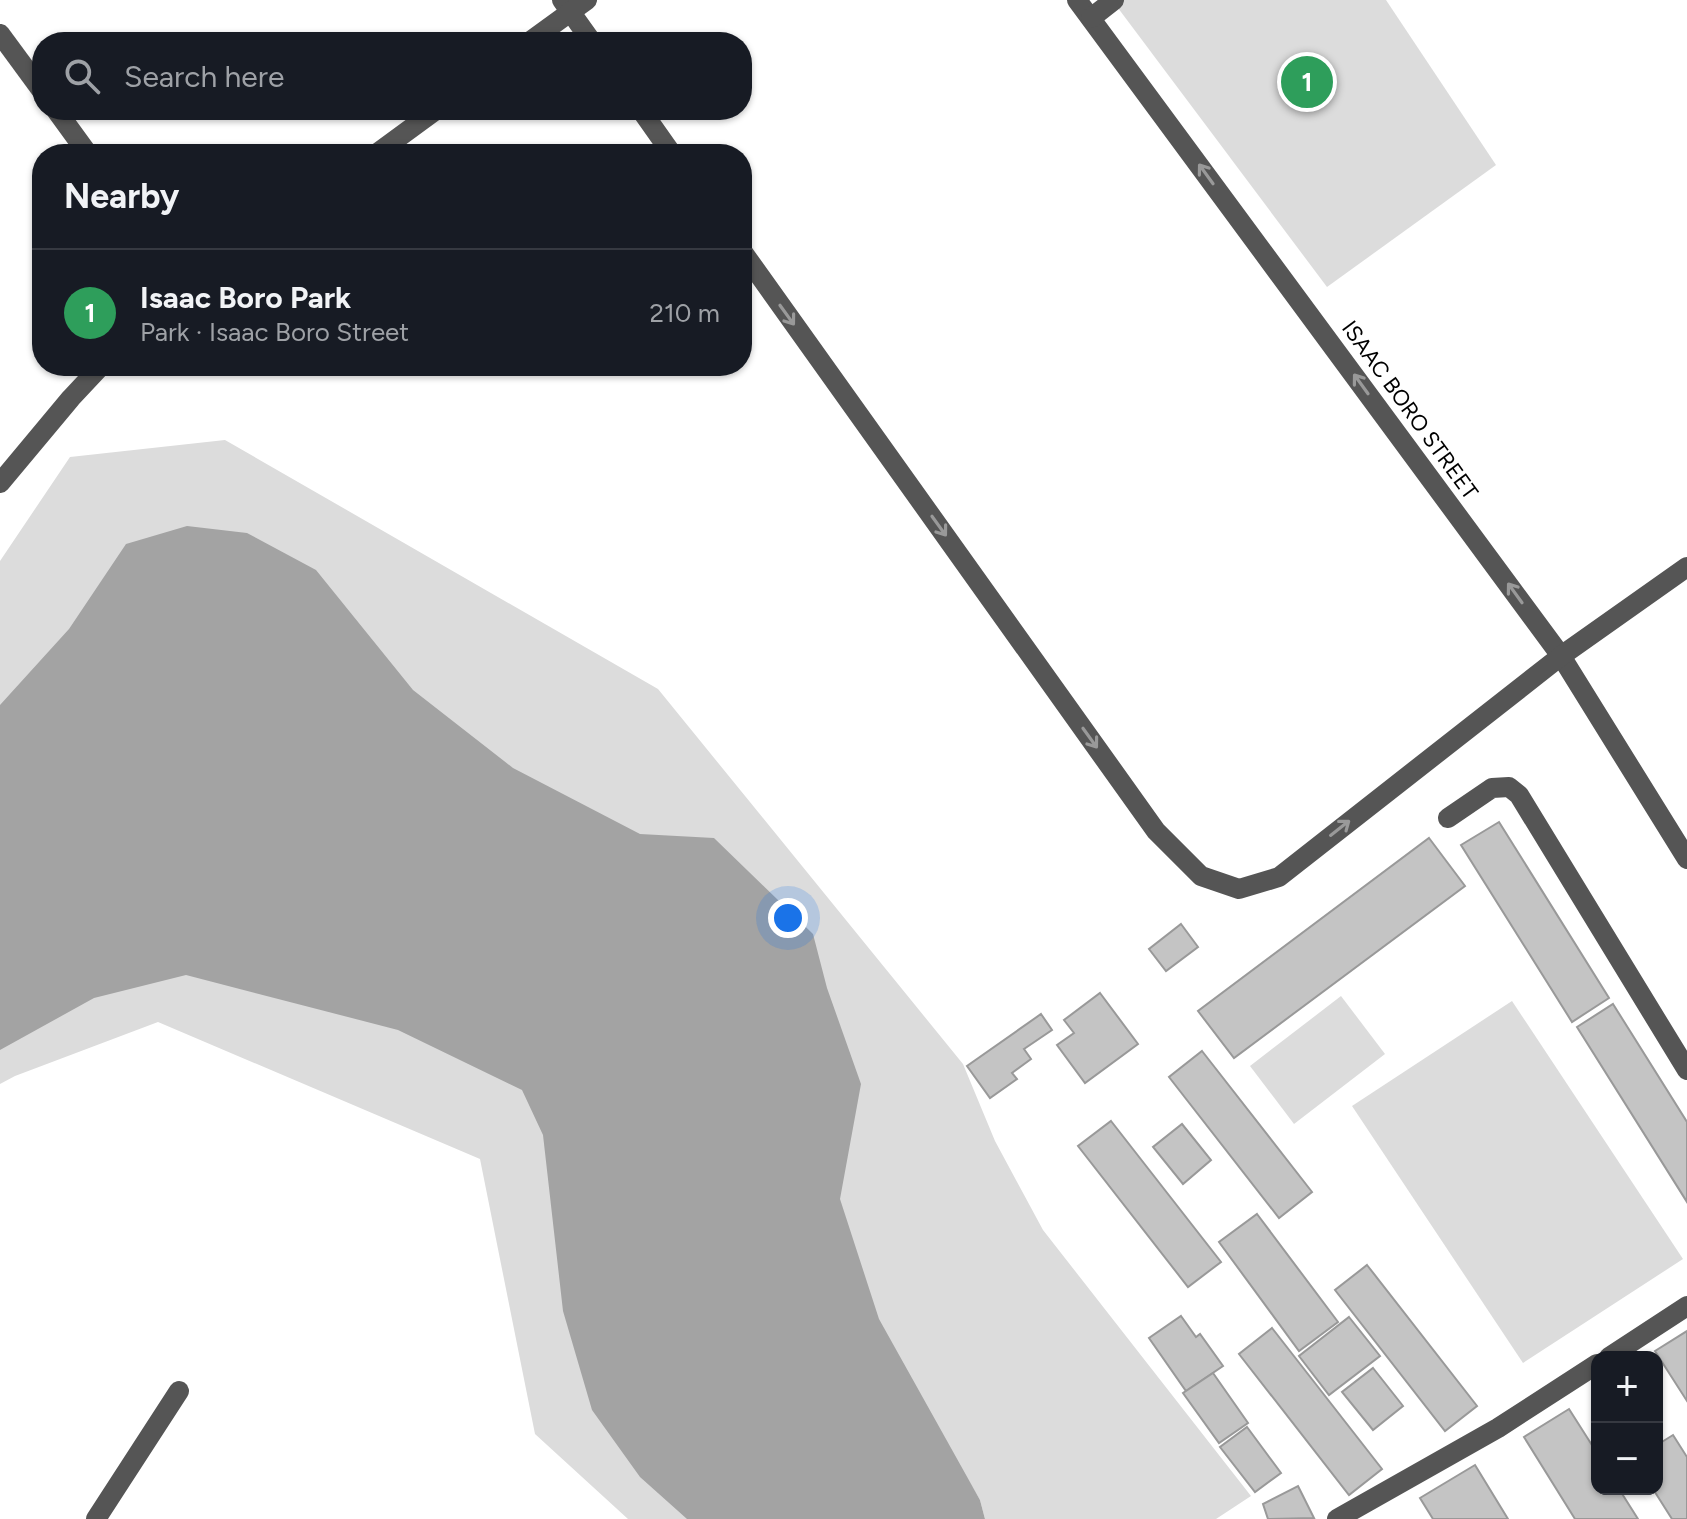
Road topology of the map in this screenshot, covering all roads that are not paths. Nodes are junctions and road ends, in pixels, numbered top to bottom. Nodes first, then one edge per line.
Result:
1 (1077, 0) edge
2 (1114, 0) edge
3 (573, 4) edge
4 (1091, 18) junction
5 (541, 32) edge
6 (587, 32) edge
7 (0, 34) edge
8 (32, 77) edge
9 (63, 120) edge
10 (422, 120) edge
11 (648, 120) edge
12 (81, 144) edge
13 (390, 144) edge
14 (665, 144) edge
15 (752, 265) edge
16 (92, 376) edge
17 (0, 483) edge
18 (1687, 567) edge
19 (1561, 656) junction
20 (1448, 818) dead end
21 (1687, 859) edge
22 (1687, 1070) edge
23 (1687, 1306) edge
24 (1618, 1351) edge
25 (1591, 1368) edge
26 (179, 1391) dead end
27 (96, 1519) edge
28 (1337, 1519) edge

1 - 4 street, ISAAC BORO STREET
2 - 4 street
3 - 5 street
3 - 6 street
19 -> 4 street, ISAAC BORO STREET
7 - 8 street
9 - 12 street
10 - 13 street
11 - 14 street
15 -> 19 street
16 - 17 street
18 - 19 street
19 - 21 street, ISAAC BORO STREET
20 - 22 street
23 - 24 street
25 - 28 street
26 - 27 street

